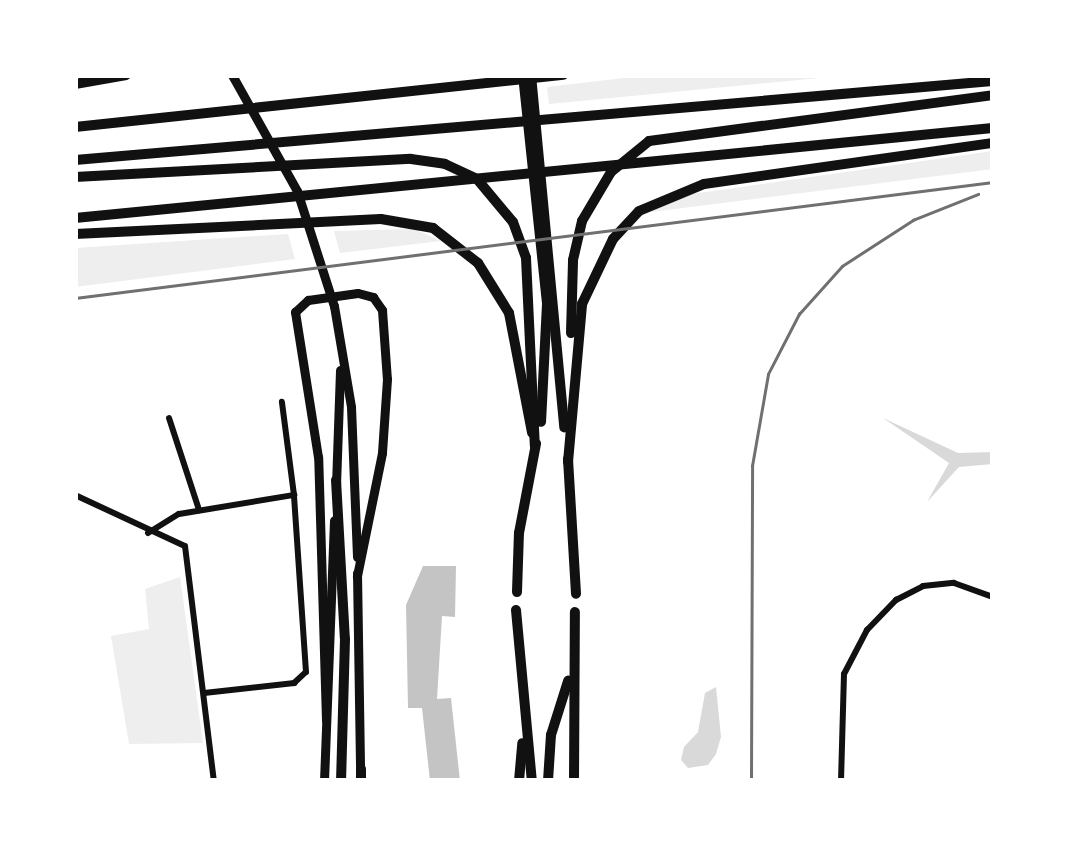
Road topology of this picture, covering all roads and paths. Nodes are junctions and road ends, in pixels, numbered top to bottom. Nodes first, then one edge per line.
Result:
1 (126, 75) edge
2 (232, 75) edge
3 (503, 75) edge
4 (523, 75) edge
5 (531, 75) edge
6 (563, 75) edge
7 (993, 81) edge
8 (75, 84) edge
9 (392, 94) junction
10 (993, 95) edge
11 (75, 127) edge
12 (993, 128) edge
13 (993, 143) edge
14 (75, 160) edge
15 (75, 177) edge
16 (75, 218) edge
17 (75, 234) edge
18 (576, 303) junction
19 (551, 304) junction
20 (341, 352) junction
21 (282, 402) dead end
22 (169, 418) dead end
23 (535, 446) junction
24 (568, 462) junction
25 (336, 480) junction
26 (75, 495) edge
27 (294, 496) junction
28 (198, 510) junction
29 (148, 532) junction
30 (357, 576) junction
31 (517, 592) dead end
32 (576, 594) dead end
33 (993, 597) edge
34 (516, 610) dead end
35 (575, 612) dead end
36 (572, 671) junction
37 (204, 693) junction
38 (326, 720) junction
39 (524, 722) junction
40 (361, 777) edge
41 (214, 781) edge
42 (324, 781) edge
43 (341, 781) edge
44 (518, 781) edge
45 (532, 781) edge
46 (548, 781) edge
47 (574, 781) edge
48 (841, 781) edge

1 - 8 highway
2 - 20 main road
3 - 9 highway
4 - 19 highway
5 - 19 highway
6 - 9 highway
7 - 14 highway
9 - 11 highway
10 - 18 highway
12 - 16 highway
13 - 18 highway
15 - 23 highway
17 - 23 highway
18 - 24 highway
19 - 23 highway
19 - 24 highway
20 - 25 main road
20 - 30 main road
21 - 27 street
22 - 28 street
23 - 31 highway
24 - 32 highway
25 - 38 main road
25 - 43 highway
26 - 29 street
27 - 28 street
27 - 37 street
28 - 29 street
29 - 37 street
30 - 38 main road
30 - 40 main road
33 - 48 street
34 - 39 highway
35 - 36 highway
36 - 46 highway
36 - 47 highway
37 - 41 street
38 - 42 main road
39 - 44 highway
39 - 45 highway

